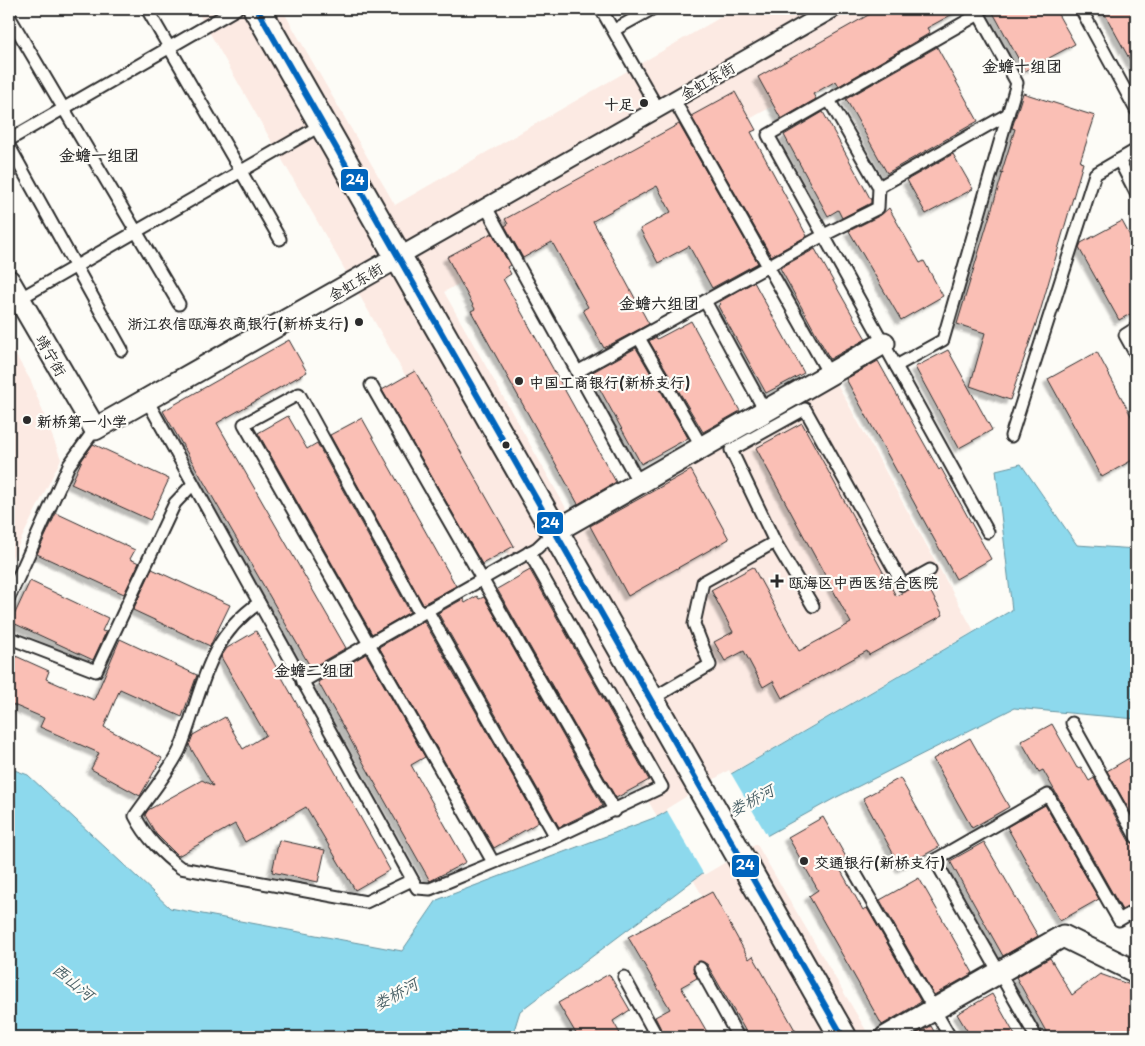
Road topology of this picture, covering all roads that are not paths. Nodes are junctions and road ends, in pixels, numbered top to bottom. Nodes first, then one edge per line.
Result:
1 (147, 9) edge
2 (236, 9) edge
3 (257, 9) edge
4 (602, 9) edge
5 (652, 9) edge
6 (833, 9) edge
7 (1081, 9) edge
8 (978, 12) edge
9 (9, 16) edge
10 (614, 30) junction
11 (168, 48) junction
12 (674, 100) junction
13 (829, 100) junction
14 (64, 108) junction
15 (658, 109) junction
16 (1136, 110) edge
17 (1008, 114) junction
18 (323, 124) junction
19 (9, 140) edge
20 (9, 146) edge
21 (1136, 150) edge
22 (1119, 160) junction
23 (241, 172) junction
24 (879, 187) junction
25 (1136, 193) edge
26 (486, 207) junction
27 (137, 232) junction
28 (824, 235) junction
29 (280, 239) dead end
30 (398, 257) junction
31 (768, 266) junction
32 (76, 267) junction
33 (14, 290) edge
34 (705, 301) junction
35 (179, 304) dead end
36 (1136, 328) edge
37 (639, 338) junction
38 (884, 343) junction
39 (122, 350) dead end
40 (1136, 355) edge
41 (896, 366) junction
42 (577, 372) junction
43 (829, 374) junction
44 (371, 385) dead end
45 (147, 400) junction
46 (765, 411) junction
47 (95, 429) junction
48 (1011, 436) dead end
49 (702, 447) junction
50 (639, 483) junction
51 (193, 484) junction
52 (554, 532) junction
53 (988, 532) dead end
54 (775, 542) junction
55 (528, 552) junction
56 (930, 570) dead end
57 (483, 578) junction
58 (9, 598) edge
59 (259, 603) junction
60 (814, 606) dead end
61 (423, 612) junction
62 (15, 640) dead end
63 (368, 644) junction
64 (302, 682) junction
65 (650, 700) junction
66 (1072, 724) dead end
67 (615, 811) junction
68 (556, 837) junction
69 (1136, 837) edge
70 (493, 862) junction
71 (850, 864) dead end
72 (412, 880) junction
73 (1136, 910) edge
74 (700, 968) dead end
75 (999, 972) junction
76 (1136, 972) edge
77 (624, 977) dead end
78 (934, 1010) junction
79 (656, 1037) edge
80 (738, 1037) edge
81 (843, 1037) edge
82 (886, 1037) edge
83 (950, 1037) edge
84 (1036, 1037) edge

1 - 11 lane
2 - 11 lane
3 - 18 street
4 - 10 lane
5 - 10 lane
6 - 12 street, 金虹东街
7 - 16 lane
8 - 13 lane
8 - 17 lane
9 - 14 lane
10 - 15 lane
11 - 14 lane
11 - 23 lane
12 - 15 street, 金虹东街
12 - 31 lane
13 - 24 lane
13 - 28 lane
14 - 19 lane
14 - 27 lane
15 - 26 street, 金虹东街
17 - 24 lane
17 - 41 lane
18 - 23 lane
18 - 30 street
20 - 32 lane
21 - 22 lane
22 - 25 lane
22 - 48 lane
23 - 27 lane
23 - 29 lane
24 - 28 lane
26 - 30 street, 金虹东街
26 - 42 lane
27 - 32 lane
27 - 35 lane
28 - 31 lane
28 - 38 lane
30 - 45 street, 金虹东街
30 - 52 street
31 - 34 lane
31 - 43 lane
32 - 33 lane
32 - 39 lane
33 - 47 street, 靖宁街
34 - 37 lane
34 - 46 lane
36 - 40 lane
37 - 42 lane
37 - 49 lane
38 - 41 lane
38 - 43 street
41 - 53 lane
42 - 50 lane
43 - 46 street
44 - 57 lane
45 - 47 street, 金虹东街
45 - 51 lane
46 - 49 street
47 - 58 lane, 金虹东街
49 - 50 street
50 - 52 street
51 - 59 lane
51 - 62 lane
52 - 55 lane
52 - 65 street
54 - 56 lane
54 - 60 lane
54 - 65 lane
55 - 57 lane
55 - 67 lane
57 - 61 lane
57 - 67 lane
59 - 64 lane
59 - 72 lane
61 - 63 lane
61 - 63 lane
61 - 68 lane
63 - 64 lane
63 - 70 lane
64 - 72 lane
65 - 81 street
66 - 69 lane
67 - 68 lane
68 - 70 lane
70 - 72 lane
71 - 78 lane
73 - 75 lane
74 - 80 lane
75 - 76 street
75 - 78 street
75 - 84 lane
77 - 79 lane
78 - 82 street
78 - 83 lane

